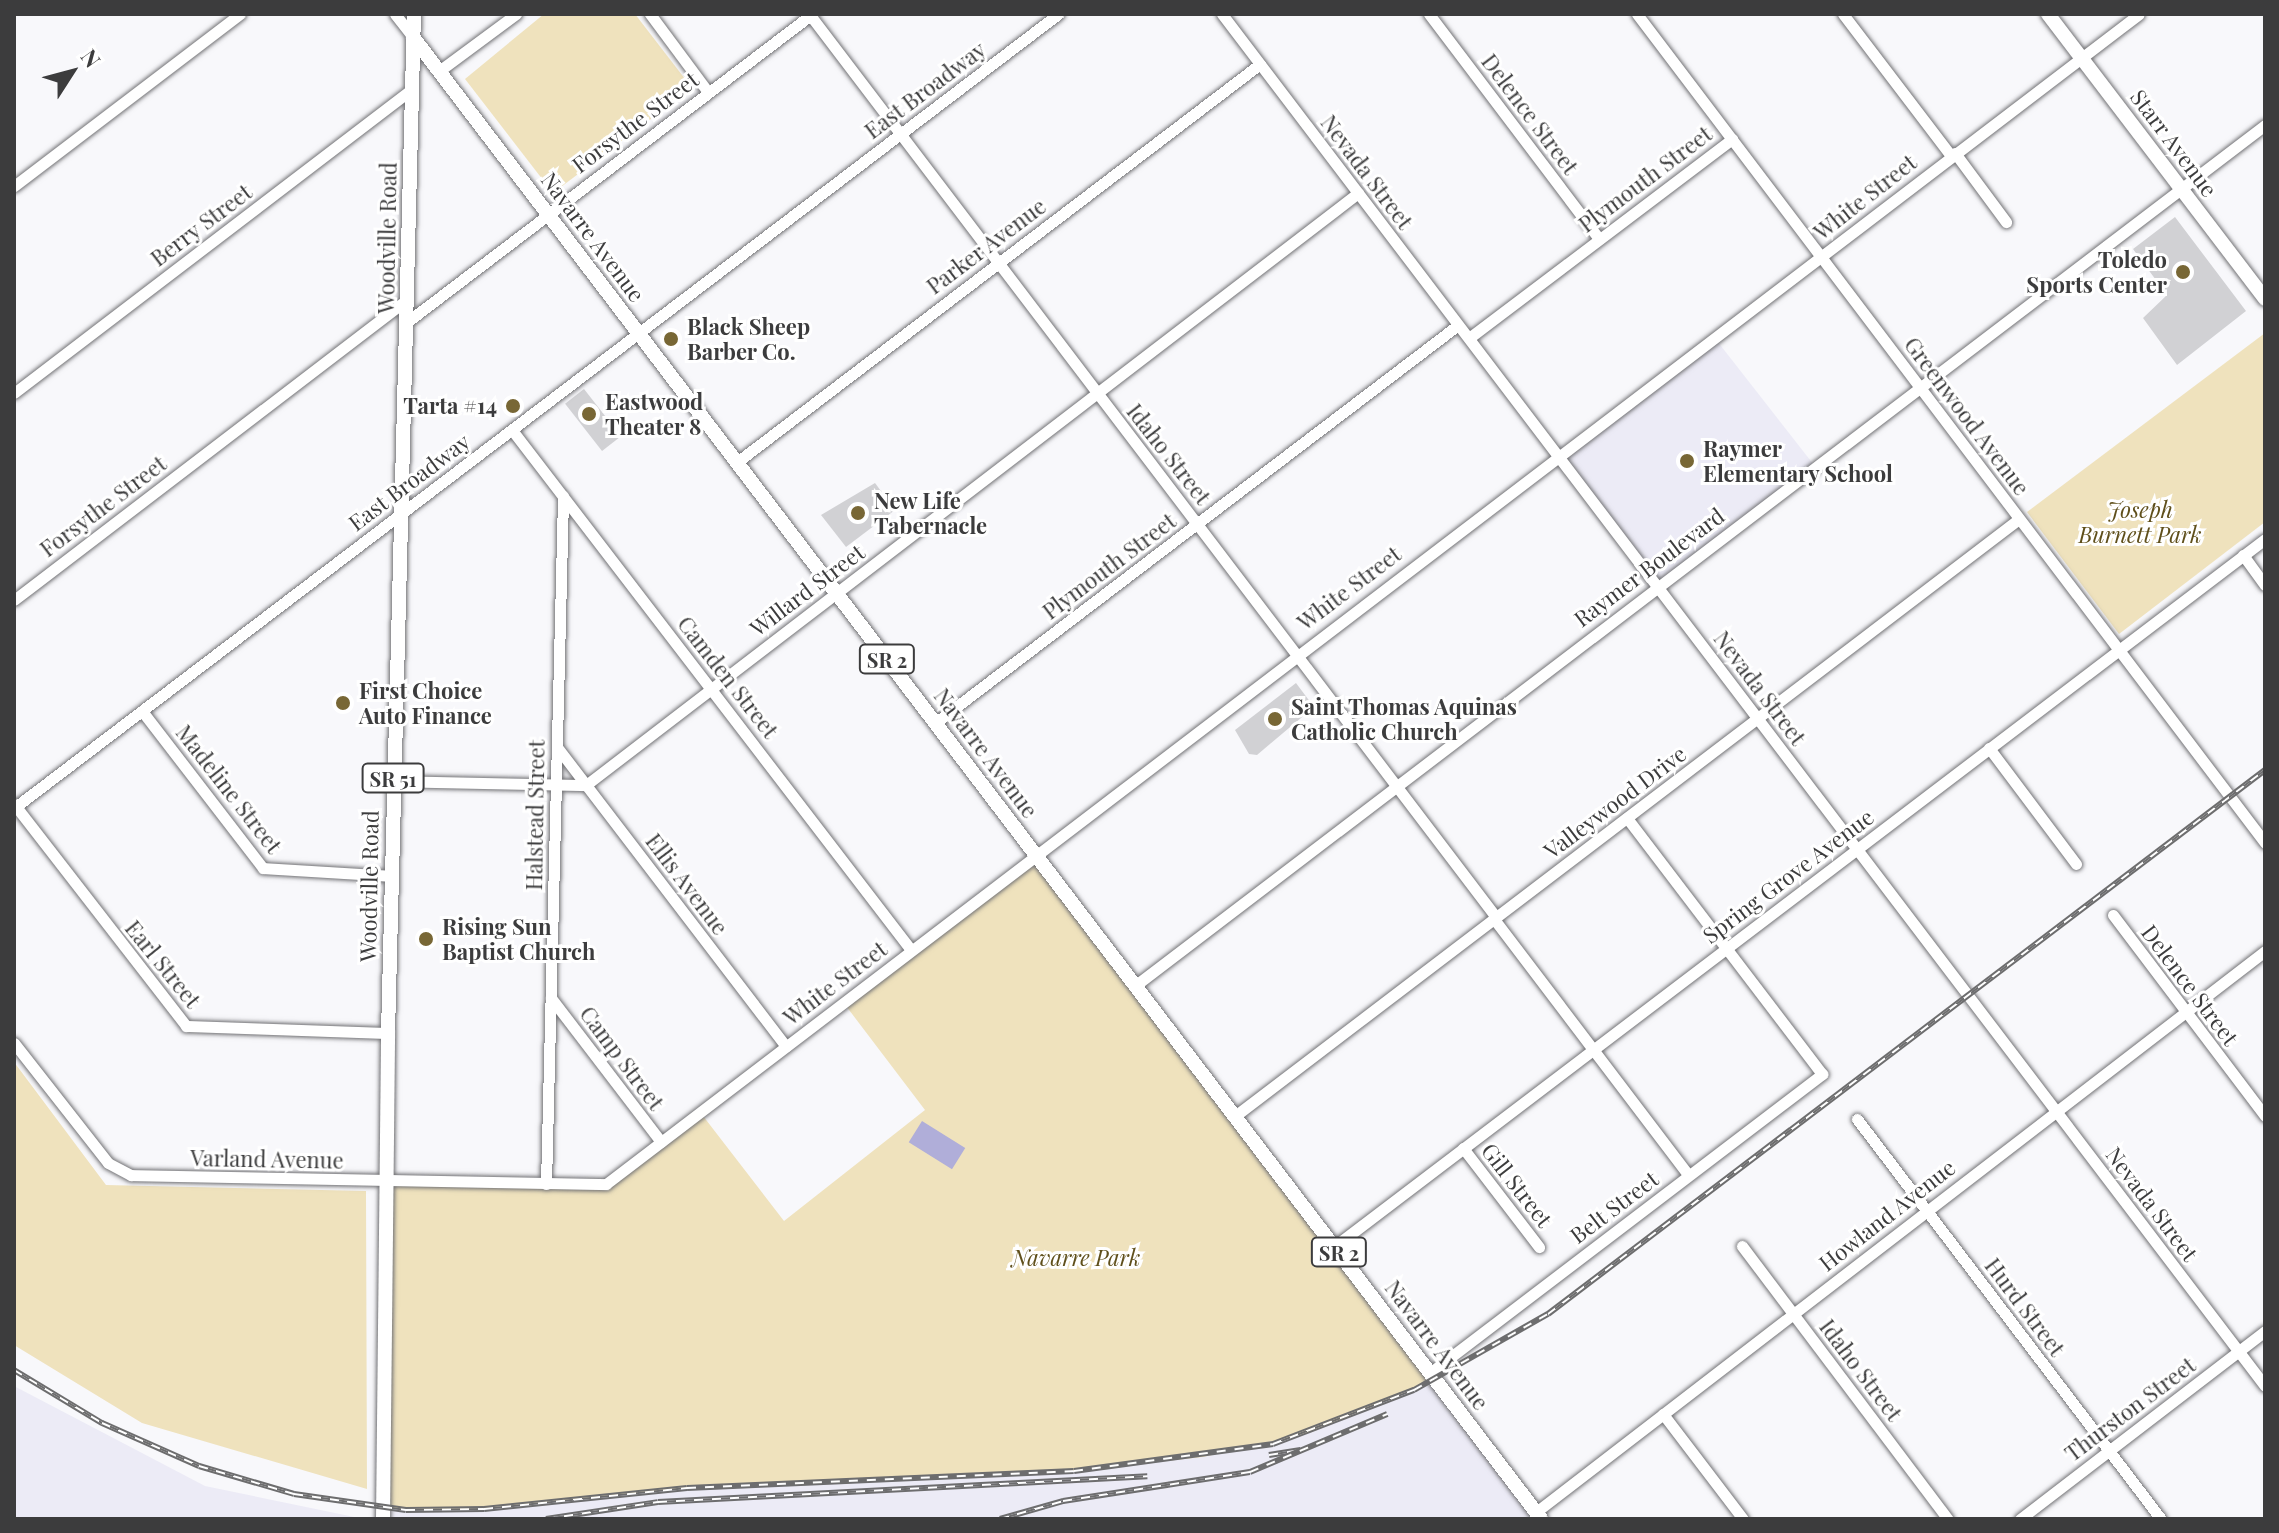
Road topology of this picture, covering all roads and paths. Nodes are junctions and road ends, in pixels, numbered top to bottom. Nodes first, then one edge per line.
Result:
1 (240, 14) edge
2 (395, 14) edge
3 (414, 14) edge
4 (516, 14) edge
5 (650, 14) edge
6 (811, 14) edge
7 (1058, 14) edge
8 (1222, 14) edge
9 (1429, 14) edge
10 (1637, 14) edge
11 (1843, 14) edge
12 (2048, 14) edge
13 (2139, 14) edge
14 (413, 37) junction
15 (2081, 58) junction
16 (1260, 64) junction
17 (439, 71) junction
18 (412, 89) junction
19 (708, 92) junction
20 (2265, 125) edge
21 (899, 134) junction
22 (1732, 139) junction
23 (1953, 155) junction
24 (14, 186) edge
25 (2181, 189) junction
26 (1358, 193) junction
27 (548, 214) junction
28 (2006, 222) dead end
29 (1599, 239) junction
30 (1821, 257) junction
31 (997, 262) junction
32 (407, 299) junction
33 (2265, 299) edge
34 (407, 322) junction
35 (1458, 325) junction
36 (639, 333) junction
37 (1469, 338) junction
38 (1920, 388) junction
39 (14, 393) edge
40 (1097, 394) junction
41 (512, 430) junction
42 (1558, 455) junction
43 (737, 462) junction
44 (563, 496) junction
45 (403, 512) junction
46 (2019, 519) junction
47 (1198, 523) junction
48 (2265, 539) edge
49 (2243, 555) junction
50 (2265, 585) edge
51 (1657, 586) junction
52 (837, 593) junction
53 (14, 600) edge
54 (2119, 650) junction
55 (1297, 653) junction
56 (711, 689) junction
57 (142, 711) junction
58 (1758, 718) junction
59 (935, 723) junction
60 (557, 747) junction
61 (1989, 748) junction
62 (393, 781) junction
63 (556, 785) junction
64 (586, 785) junction
65 (1397, 785) junction
66 (15, 806) edge
67 (1627, 818) junction
68 (2265, 843) edge
69 (1857, 849) junction
70 (1035, 853) junction
71 (2076, 864) dead end
72 (392, 876) junction
73 (2113, 915) dead end
74 (1495, 918) junction
75 (1726, 948) junction
76 (911, 950) junction
77 (2265, 951) edge
78 (1136, 985) junction
79 (551, 998) junction
80 (2185, 1012) junction
81 (388, 1033) junction
82 (14, 1043) edge
83 (786, 1046) junction
84 (1593, 1050) junction
85 (2056, 1111) junction
86 (1235, 1116) junction
87 (2265, 1116) edge
88 (1857, 1119) dead end
89 (661, 1142) junction
90 (1463, 1148) junction
91 (1688, 1175) junction
92 (387, 1182) junction
93 (546, 1184) junction
94 (582, 1186) joint
95 (1927, 1210) junction
96 (1335, 1246) junction
97 (1742, 1246) dead end
98 (1539, 1247) dead end
99 (1792, 1313) junction
100 (2265, 1331) edge
101 (2239, 1351) junction
102 (1431, 1372) junction
103 (2265, 1386) edge
104 (1663, 1414) junction
105 (2109, 1451) junction
106 (1538, 1515) edge
107 (383, 1519) edge
108 (1743, 1519) edge
109 (1948, 1519) edge
110 (2020, 1519) edge
111 (2161, 1519) edge

1 - 24 street
2 - 14 street, Navarre Avenue
3 - 14 main road, Woodville Road
4 - 17 street
5 - 19 street
6 - 19 street, Forsythe Street
6 - 21 street, Idaho Street
7 - 21 street, East Broadway
8 - 16 street, Nevada Street
9 - 29 street, Delence Street
10 - 22 street, Greenwood Avenue
11 - 23 street
12 - 15 main road, Starr Avenue
13 - 15 street, White Street
14 - 17 main road, Navarre Avenue / SR 2
14 - 18 main road, Woodville Road / SR 51
15 - 23 street, White Street
15 - 25 main road, Starr Avenue
16 - 26 street, Nevada Street
16 - 31 street, Parker Avenue
17 - 27 main road, Navarre Avenue / SR 2
18 - 32 main road, Woodville Road / SR 51
18 - 39 street, Berry Street
19 - 27 street, Forsythe Street
20 - 25 street, Raymer Boulevard
21 - 31 street, Idaho Street
21 - 36 street, East Broadway
22 - 29 street, Plymouth Street
22 - 30 street, Greenwood Avenue
23 - 28 street
23 - 30 street, White Street
25 - 33 main road, Starr Avenue
25 - 38 street, Raymer Boulevard
26 - 35 street, Nevada Street
26 - 40 street, Willard Street
27 - 34 street, Forsythe Street
27 - 36 main road, Navarre Avenue / SR 2
29 - 37 street, Plymouth Street
30 - 38 street, Greenwood Avenue
30 - 42 street, White Street
31 - 40 street, Idaho Street
31 - 43 street, Parker Avenue
32 - 34 main road, Woodville Road / SR 51
32 - 53 street, Forsythe Street
34 - 45 main road, Woodville Road / SR 51
35 - 37 street, Nevada Street
35 - 47 street, Plymouth Street
36 - 41 street, East Broadway
36 - 43 main road, Navarre Avenue / SR 2
37 - 42 street, Nevada Street
38 - 46 street, Greenwood Avenue
38 - 51 street, Raymer Boulevard
40 - 47 street, Idaho Street
40 - 52 street, Willard Street
41 - 44 street, Camden Street
41 - 45 street, East Broadway
42 - 51 street, Nevada Street
42 - 55 street, White Street
43 - 52 main road, Navarre Avenue / SR 2
44 - 56 street, Camden Street
44 - 60 street, Halstead Street
45 - 57 street, East Broadway
45 - 62 main road, Woodville Road / SR 51
46 - 54 street, Greenwood Avenue
46 - 58 street, Valleywood Drive
47 - 55 street, Idaho Street
47 - 59 street, Plymouth Street
48 - 49 street, Spring Grove Avenue
49 - 50 street
49 - 54 street, Spring Grove Avenue
51 - 58 street, Nevada Street
51 - 65 street, Raymer Boulevard
52 - 56 street, Willard Street
52 - 59 main road, Navarre Avenue / SR 2
54 - 61 street, Spring Grove Avenue
54 - 68 street, Greenwood Avenue
55 - 65 street, Idaho Street
55 - 70 street, White Street
56 - 64 street, Willard Street
56 - 76 street, Camden Street
57 - 66 street, East Broadway
57 - 72 street, Madeline Street
58 - 67 street, Valleywood Drive
58 - 69 street, Nevada Street
59 - 70 main road, Navarre Avenue / SR 2
60 - 63 street, Halstead Street
60 - 64 street, Ellis Avenue
61 - 69 street, Spring Grove Avenue
61 - 71 street
62 - 63 street
62 - 72 main road, Woodville Road / SR 51
63 - 64 street
63 - 79 street, Halstead Street
64 - 83 street, Ellis Avenue
65 - 74 street, Idaho Street
65 - 78 street, Raymer Boulevard
66 - 81 street, Earl Street
67 - 74 street, Valleywood Drive
67 - 75 street
69 - 75 street, Spring Grove Avenue
69 - 85 street, Nevada Street
70 - 76 street, White Street
70 - 78 main road, Navarre Avenue / SR 2
72 - 81 main road, Woodville Road / SR 51
73 - 80 street, Delence Street
74 - 84 street, Idaho Street
74 - 86 street, Valleywood Drive
75 - 84 street, Spring Grove Avenue
75 - 91 street, Belt Street
76 - 83 street, White Street
77 - 80 street, Howland Avenue
78 - 86 main road, Navarre Avenue / SR 2
79 - 89 street, Camp Street
79 - 93 street, Halstead Street
80 - 85 street, Howland Avenue
80 - 87 street, Delence Street
81 - 92 main road, Woodville Road / SR 51
82 - 92 street, Varland Avenue
83 - 89 street, White Street
84 - 90 street, Spring Grove Avenue
84 - 91 street, Idaho Street
85 - 95 street, Howland Avenue
85 - 101 street, Nevada Street
86 - 96 main road, Navarre Avenue / SR 2
88 - 95 street, Hurd Street
89 - 94 street, White Street
90 - 96 street, Spring Grove Avenue
90 - 98 street, Gill Street
91 - 102 street, Belt Street
92 - 93 street, Varland Avenue
92 - 107 main road, Woodville Road / SR 51
93 - 94 street, Varland Avenue
95 - 99 street, Howland Avenue
95 - 105 street, Hurd Street
96 - 102 main road, Navarre Avenue / SR 2
97 - 99 street, Idaho Street
99 - 104 street, Howland Avenue
99 - 109 street, Idaho Street
100 - 101 street, Thurston Street
101 - 103 street, Nevada Street
101 - 105 street, Thurston Street
102 - 106 main road, Navarre Avenue / SR 2
104 - 106 street, Howland Avenue
104 - 108 street
105 - 110 street, Thurston Street
105 - 111 street, Hurd Street

